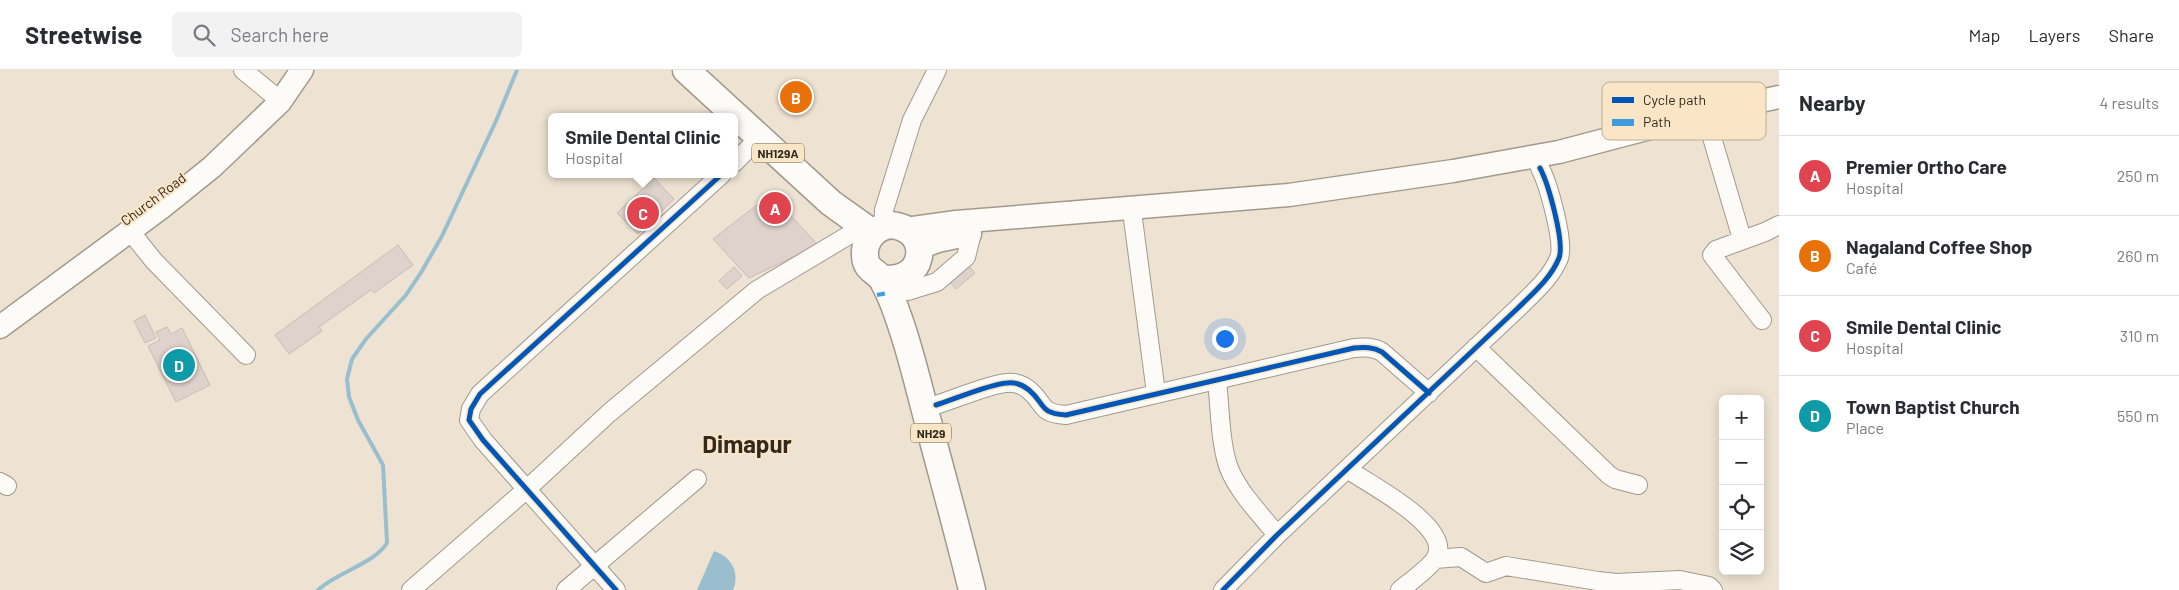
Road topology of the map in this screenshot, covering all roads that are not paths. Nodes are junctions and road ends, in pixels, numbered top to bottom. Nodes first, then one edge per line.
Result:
1 (243, 70) edge
2 (290, 70) edge
3 (302, 70) edge
4 (669, 70) edge
5 (686, 70) edge
6 (937, 70) edge
7 (272, 94) junction
8 (1779, 96) edge
9 (1766, 99) edge
10 (1779, 106) edge
11 (1766, 109) edge
12 (717, 113) edge
13 (733, 113) edge
14 (738, 118) edge
15 (744, 136) edge
16 (1605, 140) edge
17 (1650, 140) edge
18 (1713, 140) edge
19 (738, 152) edge
20 (1540, 168) junction
21 (718, 178) edge
22 (1133, 219) junction
23 (1779, 225) edge
24 (130, 232) junction
25 (972, 233) junction
26 (883, 236) junction
27 (1742, 239) junction
28 (898, 282) junction
29 (0, 310) edge
30 (1762, 320) dead end
31 (0, 327) edge
32 (1476, 348) junction
33 (246, 355) dead end
34 (1217, 380) junction
35 (1156, 393) junction
36 (1429, 393) junction
37 (936, 405) junction
38 (1347, 469) junction
39 (697, 479) dead end
40 (1638, 485) dead end
41 (527, 489) junction
42 (1278, 535) junction
43 (1435, 559) junction
44 (594, 565) junction
45 (411, 590) edge
46 (566, 590) edge
47 (616, 590) edge
48 (972, 590) edge
49 (985, 590) edge
50 (1223, 590) edge
51 (1400, 590) edge
52 (1713, 590) edge

1 - 7 street
2 - 7 main road, Church Road
3 - 24 main road
4 - 12 highway
5 - 13 highway, NH129A
6 - 26 street
7 - 29 main road, Church Road
8 - 9 main road
10 - 11 main road
14 - 26 highway, NH129A
15 - 19 street
15 - 26 highway, NH129A
16 - 26 main road
17 - 20 main road
18 - 27 street
20 - 22 main road
20 - 32 street
21 - 41 street
22 - 25 main road
22 - 35 street
23 - 27 street
24 - 31 main road
24 - 33 street
25 - 26 main road
25 - 28 street
26 - 28 highway, NH29
26 - 28 highway
26 - 41 street
27 - 30 street
28 - 37 highway, NH29
28 - 48 highway, NH29
32 - 36 street
32 - 40 street
34 - 35 street
34 - 36 street
34 - 42 street
35 - 37 street
36 - 38 street
37 - 49 highway, NH29
38 - 42 street
38 - 43 street
39 - 44 street
41 - 44 street
41 - 45 street
42 - 50 street
43 - 51 street
43 - 52 street
44 - 46 street
44 - 47 street

